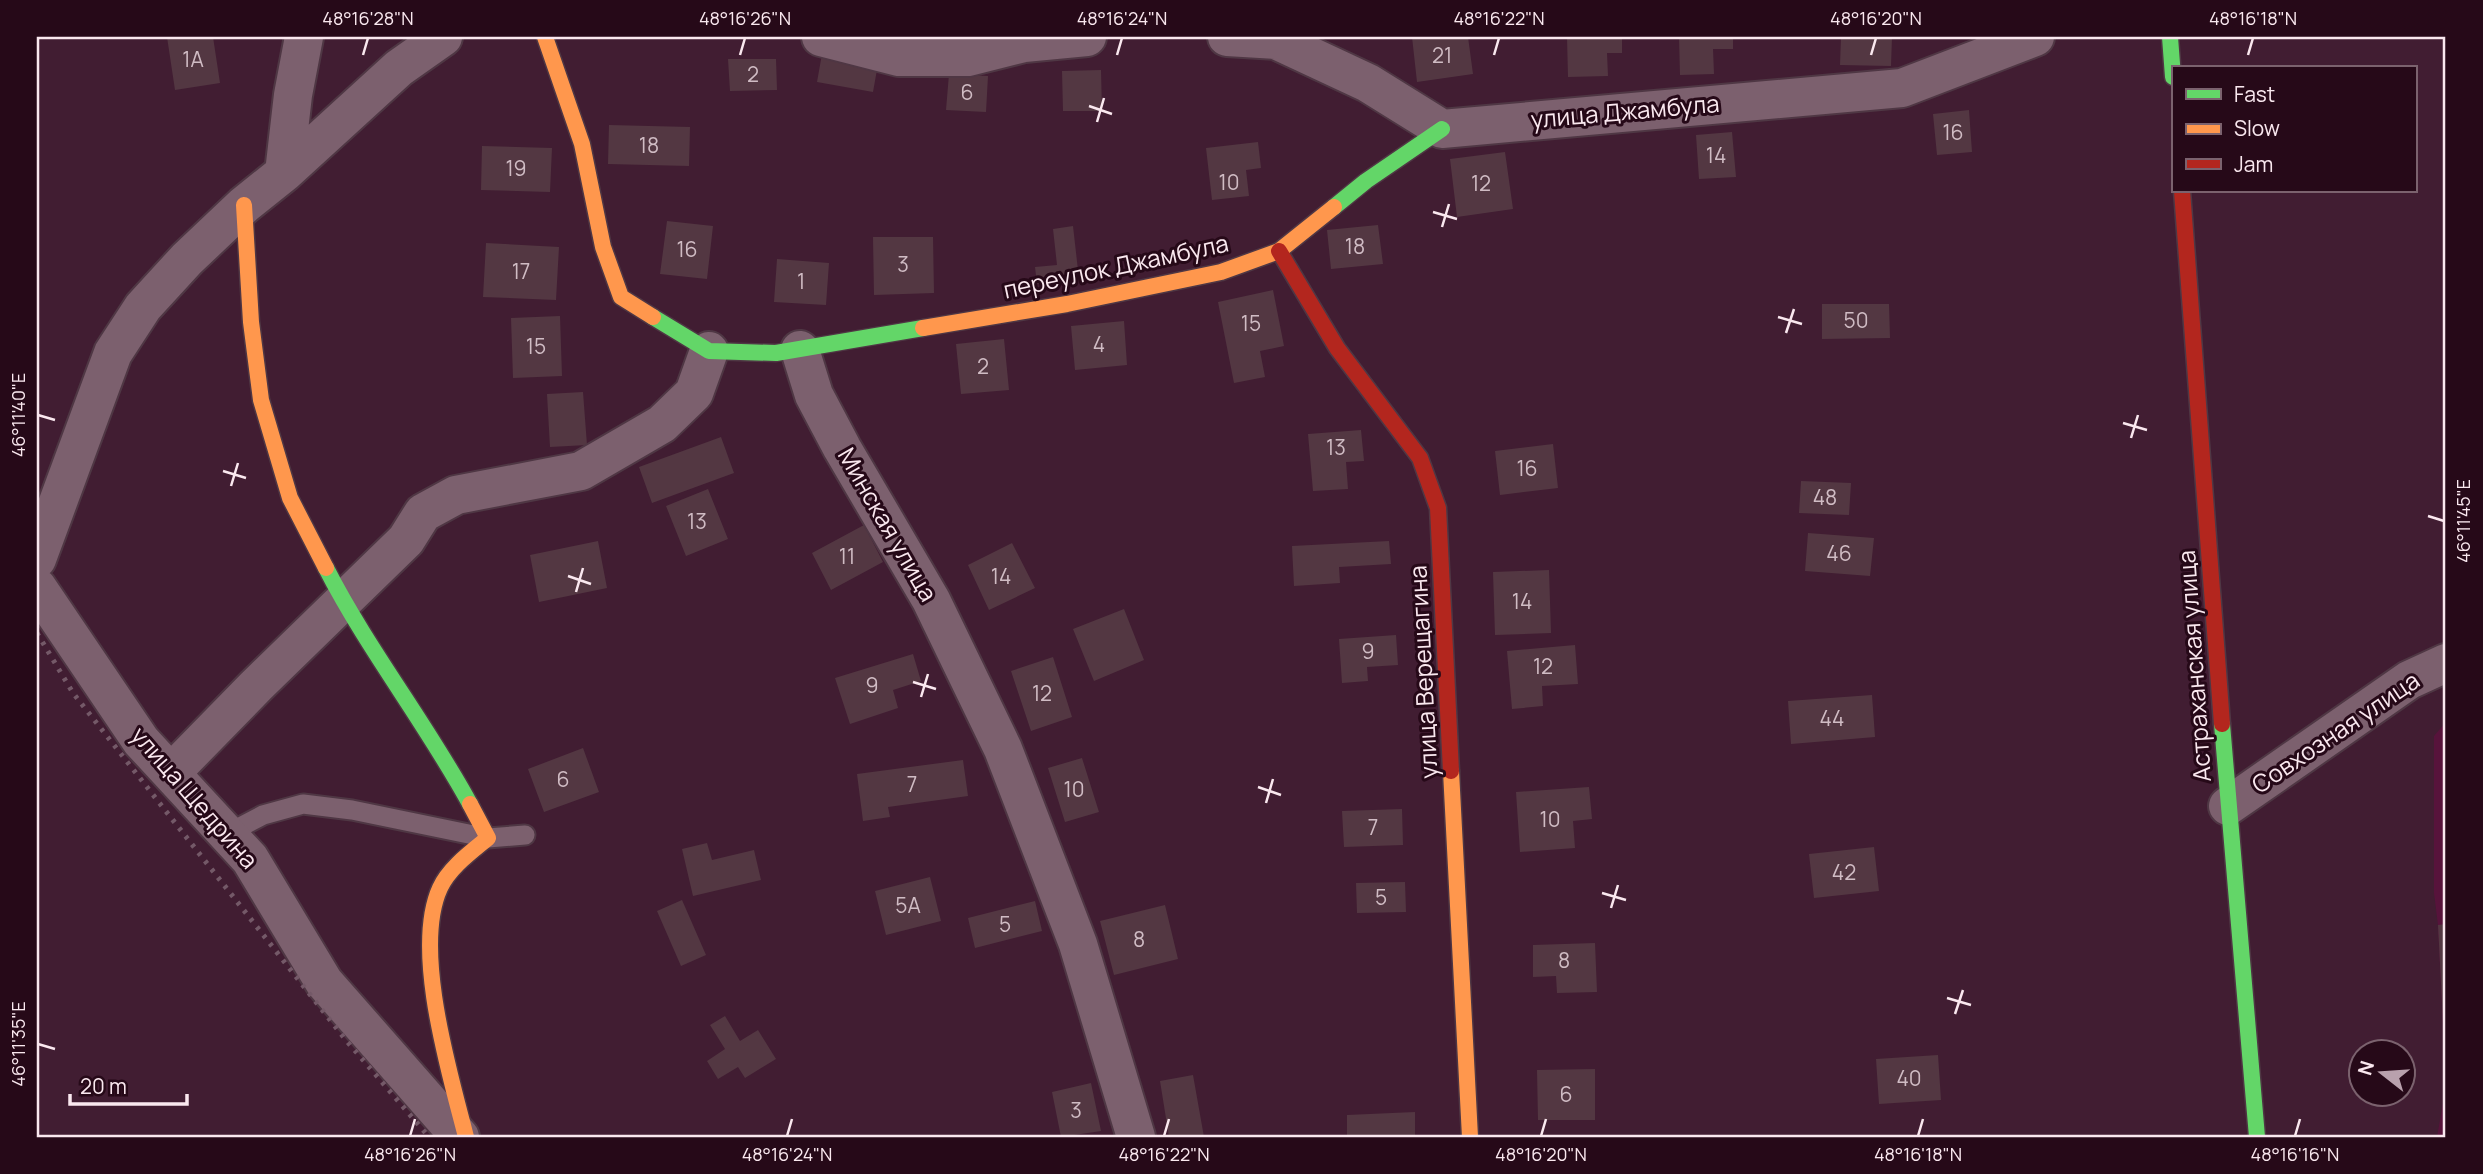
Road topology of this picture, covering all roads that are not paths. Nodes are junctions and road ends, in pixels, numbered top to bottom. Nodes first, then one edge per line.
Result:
1 (304, 37) edge
2 (443, 37) edge
3 (545, 37) edge
4 (821, 37) edge
5 (1087, 37) edge
6 (1227, 37) edge
7 (2035, 37) edge
8 (2170, 37) edge
9 (2172, 66) edge
10 (1442, 129) junction
11 (284, 173) junction
12 (2182, 192) edge
13 (244, 205) junction
14 (1279, 251) junction
15 (800, 349) junction
16 (709, 351) junction
17 (37, 559) edge
18 (37, 587) edge
19 (344, 603) junction
20 (2446, 663) edge
21 (171, 773) junction
22 (2228, 806) junction
23 (227, 834) junction
24 (525, 835) dead end
25 (488, 838) junction
26 (460, 1137) edge
27 (466, 1137) edge
28 (1136, 1137) edge
29 (1470, 1137) edge
30 (2257, 1137) edge

1 - 11 street
2 - 11 street
3 - 16 street
4 - 5 street
6 - 10 street
7 - 10 street, улица Джамбула
8 - 9 street
10 - 14 street, переулок Джамбула
11 - 13 street
12 - 22 street, Астраханская улица
13 - 17 street
13 - 19 street
14 - 15 street, переулок Джамбула
14 - 29 street, улица Верещагина
15 - 16 street
15 - 28 street, Минская улица
16 - 19 street
18 - 21 street, улица Щедрина
19 - 21 street
19 - 25 street
20 - 22 street, Совхозная улица
21 - 23 street, улица Щедрина
22 - 30 street, Астраханская улица
23 - 25 lane
23 - 26 street, улица Щедрина
24 - 25 lane
25 - 27 street

